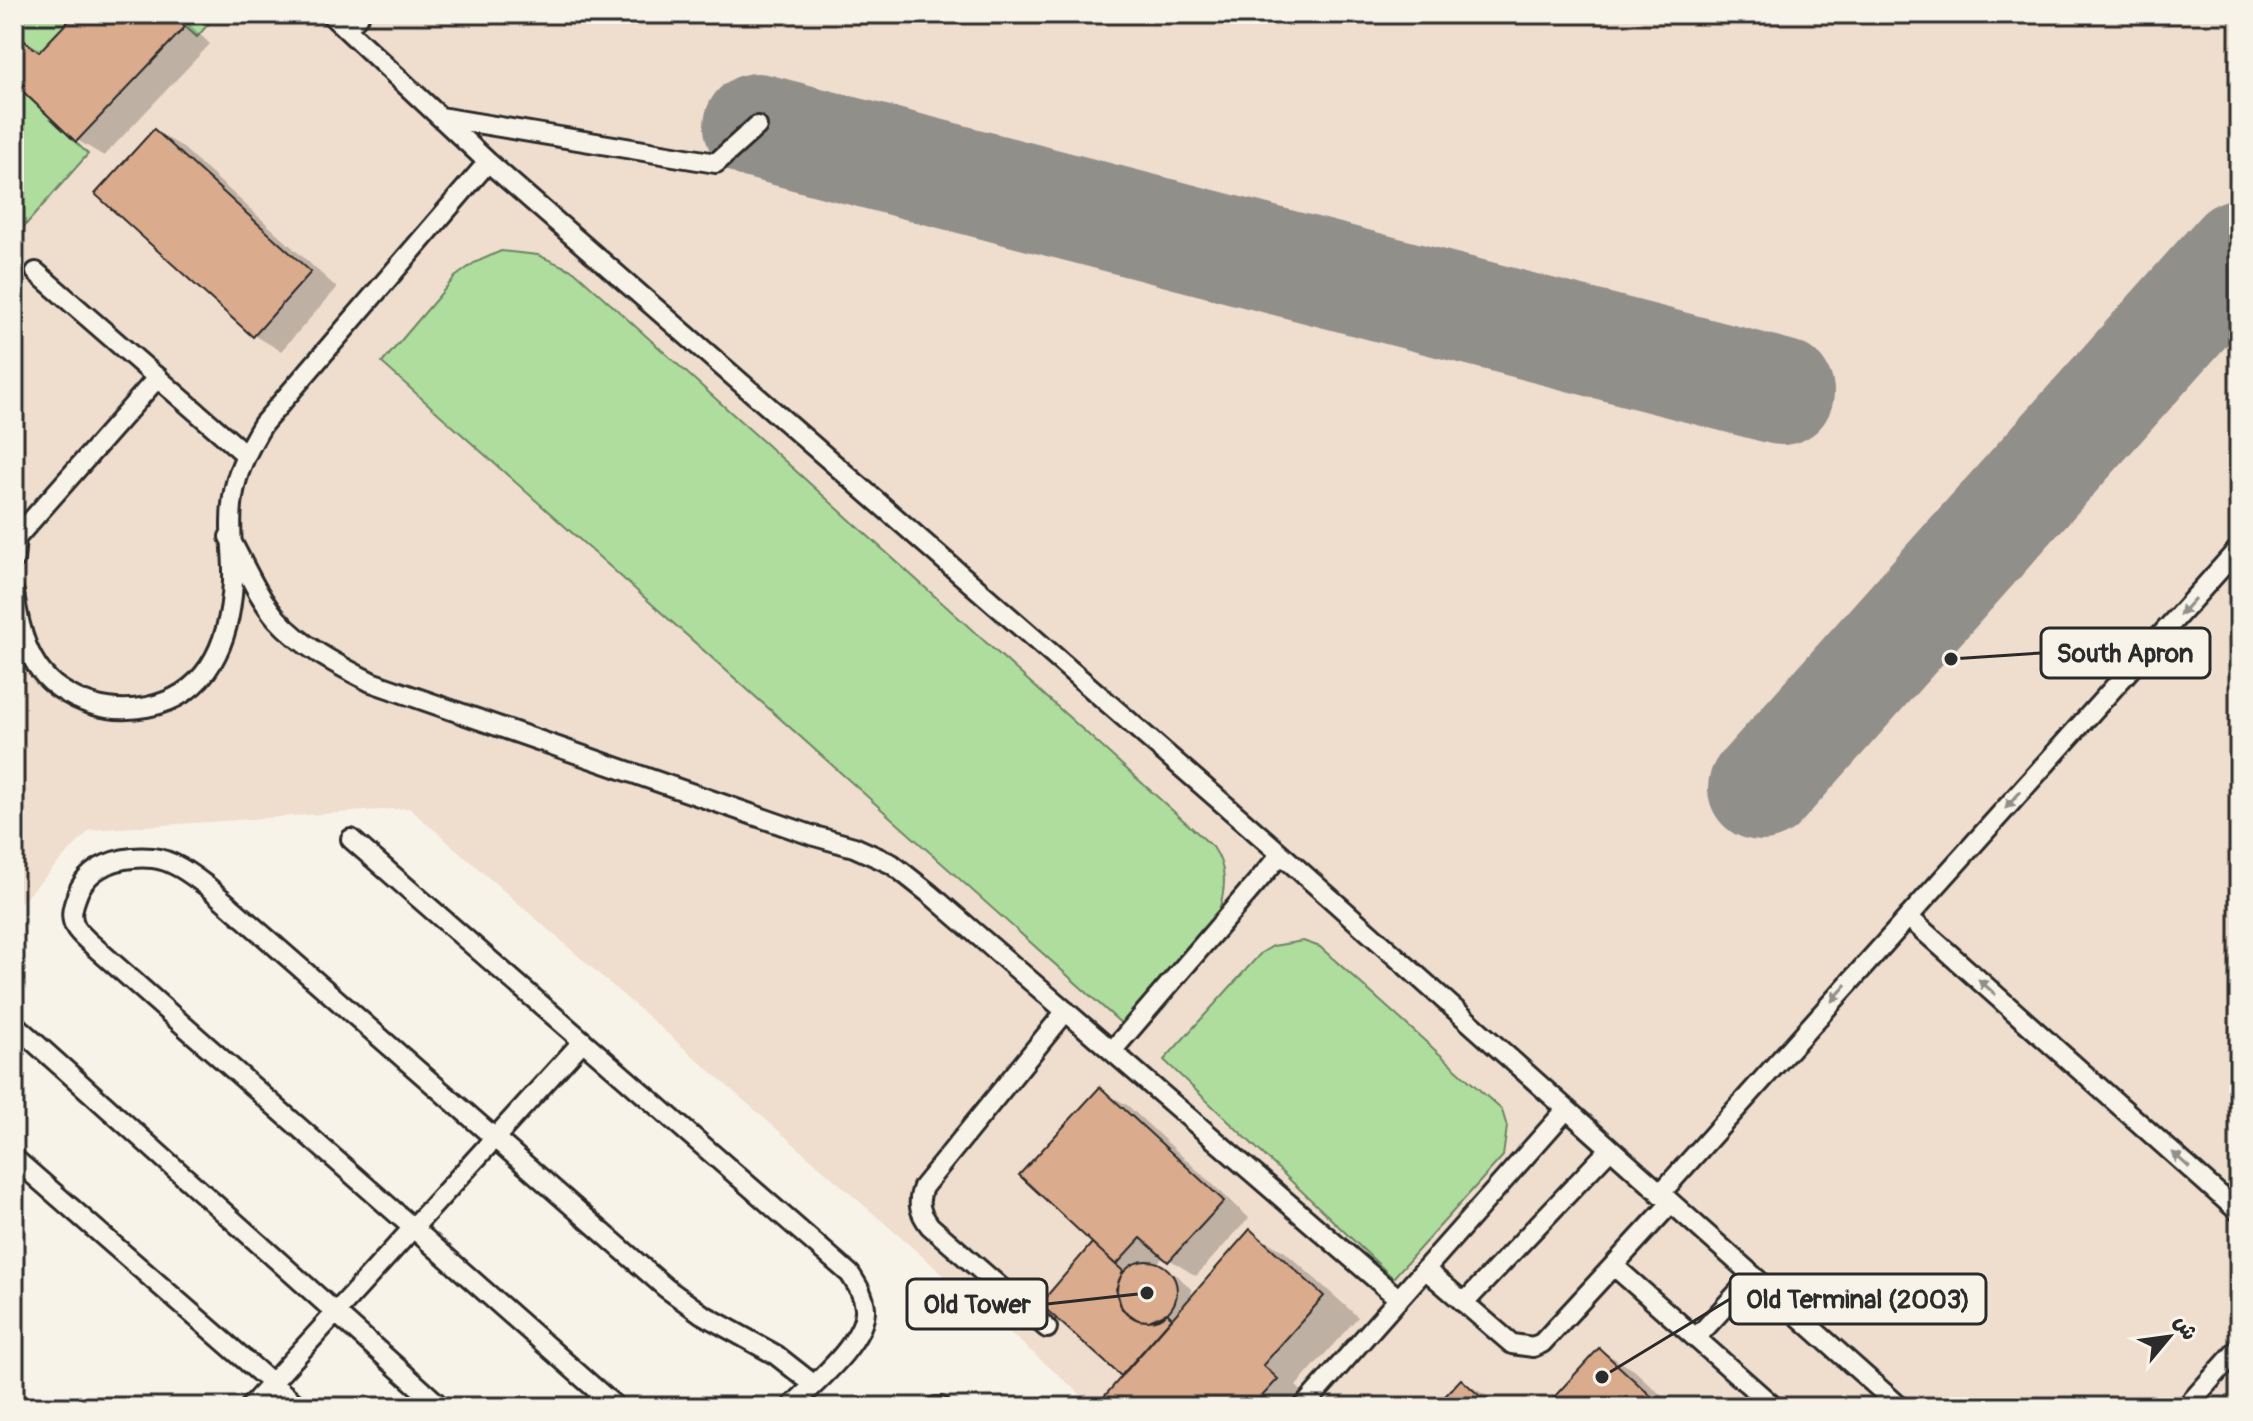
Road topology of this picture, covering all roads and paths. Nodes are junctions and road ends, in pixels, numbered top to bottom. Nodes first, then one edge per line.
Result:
1 (330, 14) edge
2 (360, 14) edge
3 (346, 29) junction
4 (440, 117) junction
5 (757, 126) dead end
6 (488, 162) junction
7 (36, 272) dead end
8 (158, 377) junction
9 (245, 454) junction
10 (229, 537) junction
11 (15, 539) edge
12 (2239, 548) edge
13 (14, 559) edge
14 (14, 593) edge
15 (351, 839) dead end
16 (1281, 854) junction
17 (1908, 917) junction
18 (1066, 1011) junction
19 (14, 1024) edge
20 (583, 1041) junction
21 (1112, 1051) junction
22 (1566, 1110) junction
23 (494, 1139) junction
24 (1610, 1149) junction
25 (14, 1158) edge
26 (1665, 1199) junction
27 (2239, 1212) edge
28 (413, 1228) junction
29 (1614, 1266) junction
30 (1425, 1269) junction
31 (1752, 1277) junction
32 (1399, 1299) junction
33 (1464, 1303) junction
34 (336, 1313) junction
35 (1047, 1328) dead end
36 (1696, 1338) junction
37 (2239, 1348) edge
38 (271, 1383) junction
39 (813, 1384) junction
40 (1878, 1400) edge
41 (250, 1407) edge
42 (299, 1407) edge
43 (441, 1407) edge
44 (616, 1407) edge
45 (791, 1407) edge
46 (1303, 1407) edge
47 (1774, 1407) edge
48 (1900, 1407) edge
49 (2186, 1407) edge

1 - 3 lane
2 - 3 lane
3 - 4 lane
4 - 5 lane
4 - 6 lane
6 - 9 lane
6 - 16 lane
7 - 8 lane
8 - 9 lane
8 - 11 lane
9 - 10 lane
10 - 14 lane
10 - 18 lane
11 - 13 lane
12 -> 17 lane
15 - 20 lane
16 - 21 lane
16 - 22 lane
17 -> 26 lane
27 -> 17 lane
18 - 21 lane
18 - 35 lane
19 - 34 lane
20 - 23 lane
20 - 39 lane
21 - 32 lane
22 - 24 lane
22 - 30 lane
23 - 28 lane
23 - 28 lane
23 - 39 lane
24 - 26 lane
24 - 33 lane
25 - 38 lane
26 - 29 lane
26 - 31 lane
28 - 34 lane
28 - 44 lane
29 - 33 lane
29 - 36 lane
30 - 32 lane
30 - 33 lane
31 - 36 lane
31 - 40 lane
32 - 46 lane
34 - 38 lane
34 - 43 lane
36 - 47 lane
37 - 49 lane
38 - 41 lane
38 - 42 lane
39 - 45 lane
40 - 48 lane

